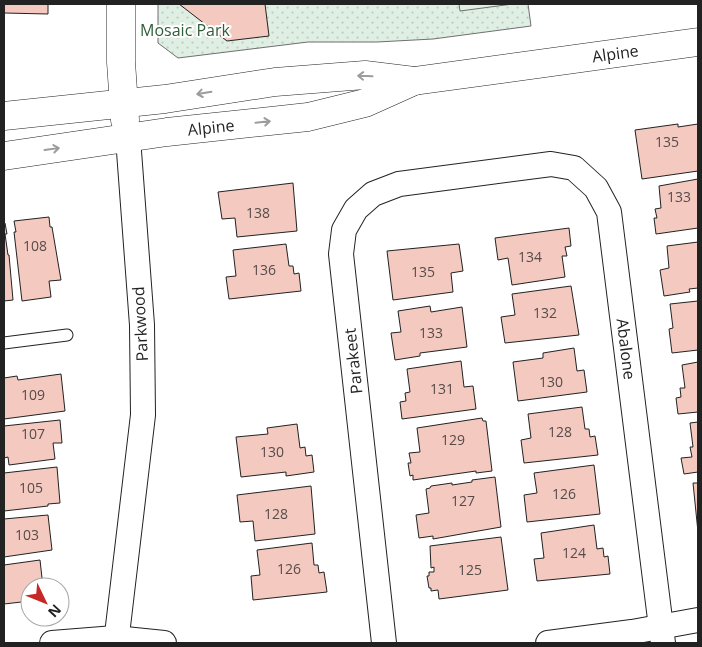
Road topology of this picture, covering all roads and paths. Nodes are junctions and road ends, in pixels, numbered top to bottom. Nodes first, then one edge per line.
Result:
1 (121, 4) edge
2 (698, 42) edge
3 (414, 81) junction
4 (123, 102) junction
5 (4, 116) edge
6 (128, 138) junction
7 (4, 156) edge
8 (475, 173) joint
9 (67, 335) dead end
10 (4, 343) edge
11 (698, 620) edge
12 (662, 636) edge
13 (116, 641) edge
14 (52, 643) edge
15 (164, 643) edge
16 (384, 643) edge
17 (548, 643) edge

1 - 4 street, Parkwood
2 - 3 street, Alpine
3 -> 4 street, Alpine
6 -> 3 street, Alpine
4 - 5 street, Alpine
4 - 6 street, Parkwood
7 -> 6 street, Alpine
6 - 13 street, Parkwood
8 - 12 street, Abalone
8 - 16 street, Parakeet
9 - 10 lane
11 - 12 street
12 - 17 street
13 - 14 street
13 - 15 street

